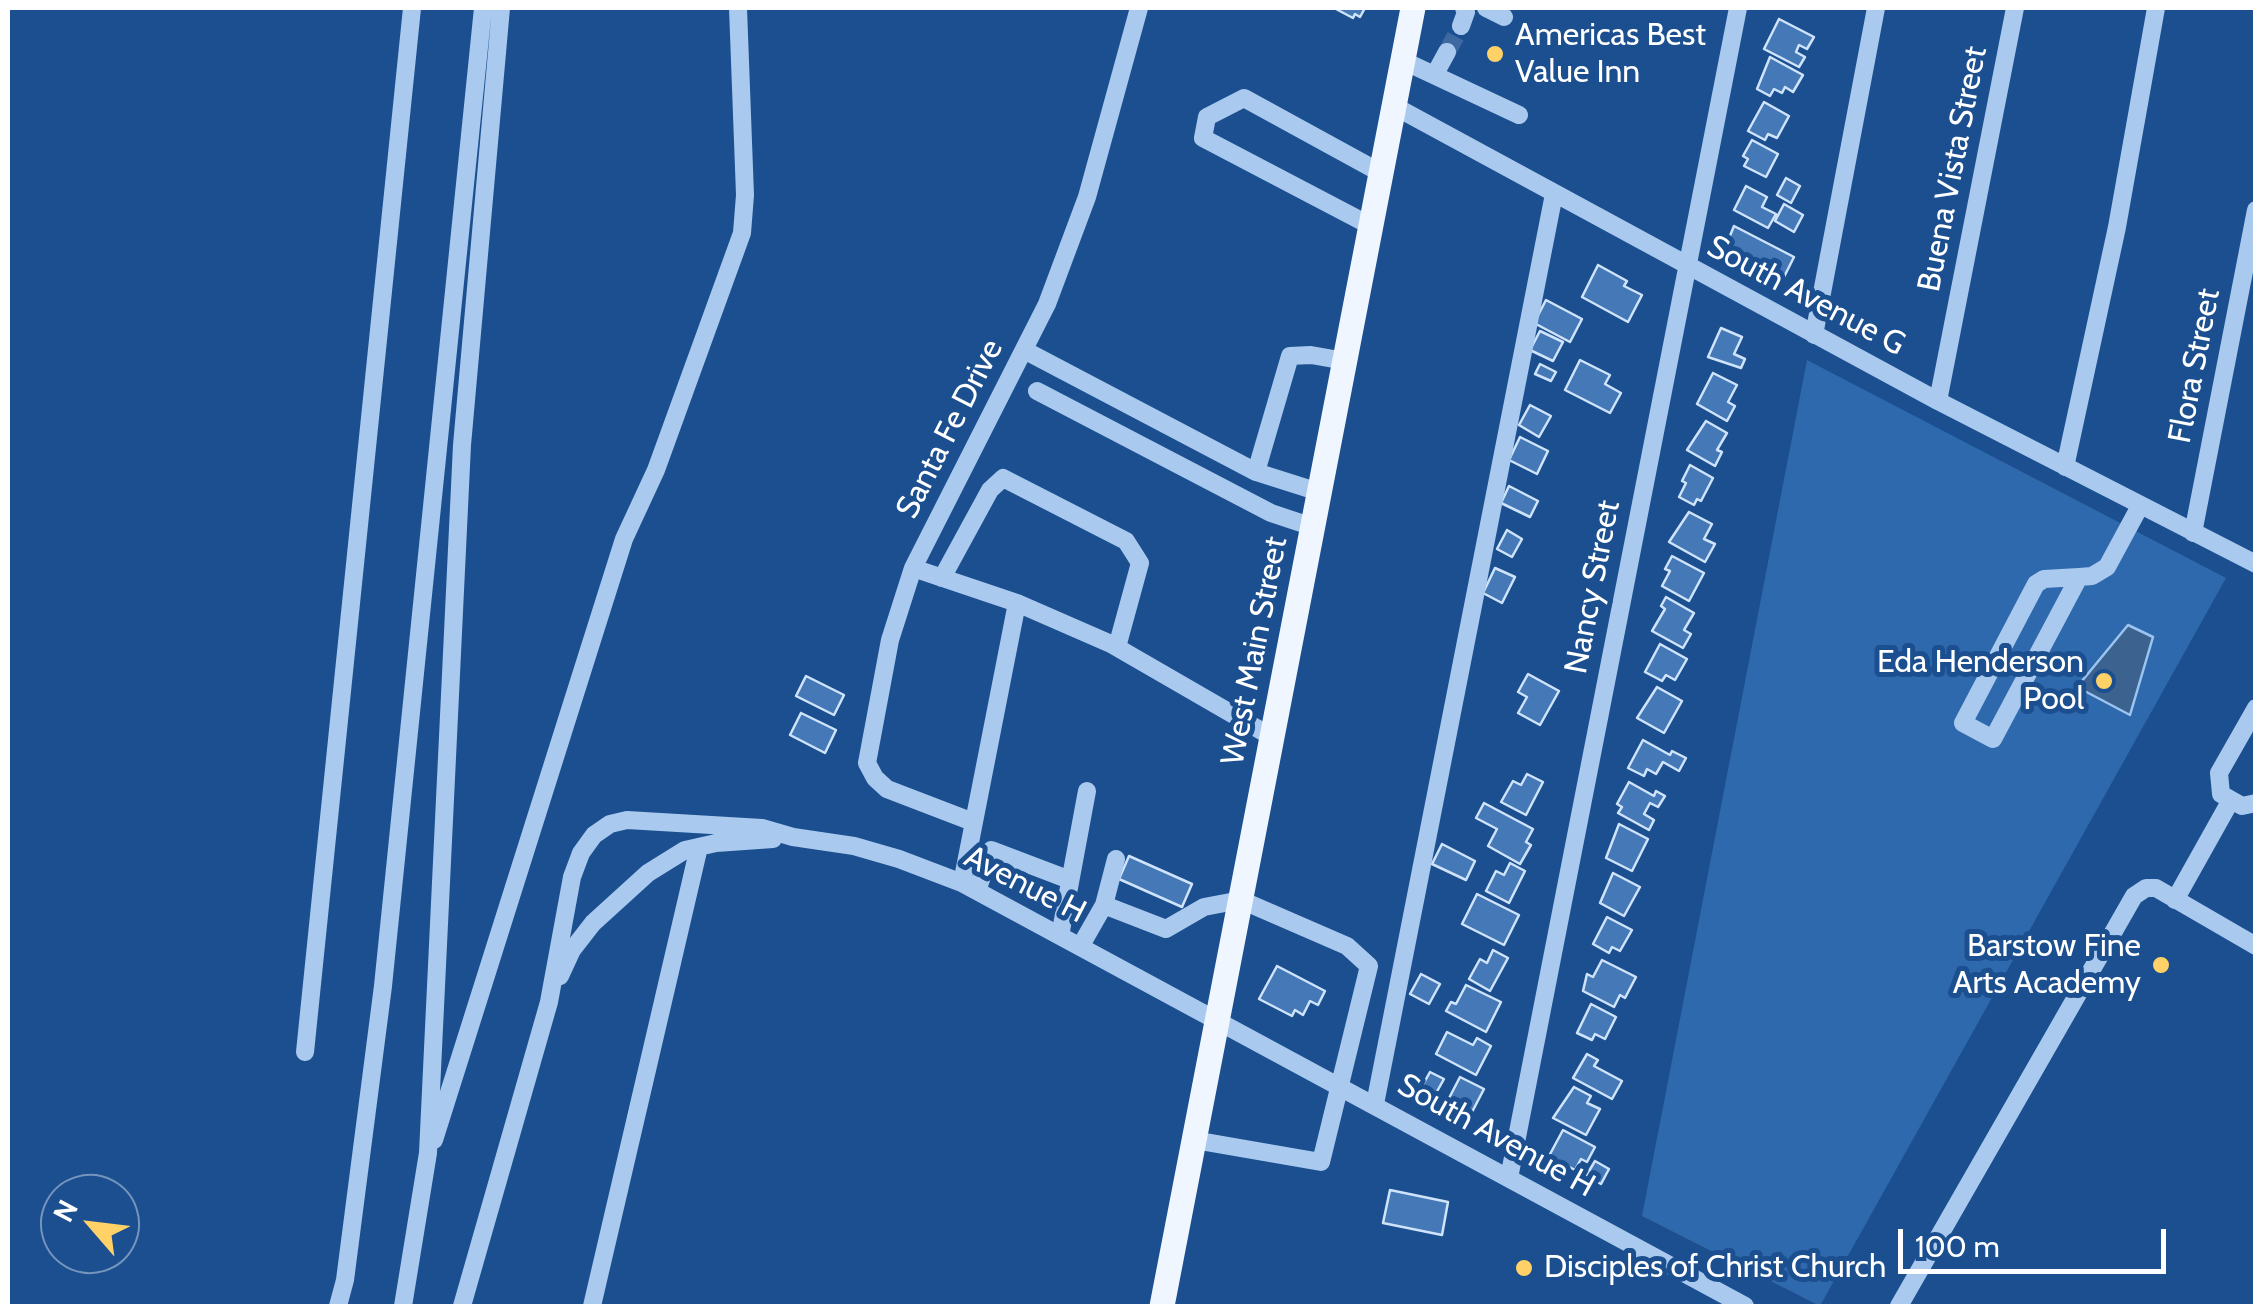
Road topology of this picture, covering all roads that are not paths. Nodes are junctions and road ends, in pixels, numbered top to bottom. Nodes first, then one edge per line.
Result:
1 (412, 8) edge
2 (482, 8) edge
3 (501, 8) edge
4 (738, 8) edge
5 (1139, 8) edge
6 (1413, 8) edge
7 (1486, 8) edge
8 (1738, 8) edge
9 (1876, 8) edge
10 (2014, 8) edge
11 (2156, 8) edge
12 (1504, 17) dead end
13 (1447, 52) tunnel mouth
14 (1404, 61) junction
15 (1435, 74) junction
16 (1394, 106) junction
17 (1519, 116) dead end
18 (1381, 173) junction
19 (1554, 194) junction
20 (2256, 210) edge
21 (1371, 226) junction
22 (1685, 266) junction
23 (1814, 334) junction
24 (1024, 350) junction
25 (1345, 361) junction
26 (1037, 391) dead end
27 (1938, 401) junction
28 (2066, 467) junction
29 (1256, 472) junction
30 (1319, 492) junction
31 (2140, 506) junction
32 (1313, 527) junction
33 (2194, 534) junction
34 (2256, 564) edge
35 (913, 568) junction
36 (2079, 577) junction
37 (942, 578) junction
38 (1017, 602) junction
39 (1117, 647) junction
40 (2256, 708) edge
41 (1272, 737) junction
42 (1087, 792) dead end
43 (2232, 800) junction
44 (2256, 802) edge
45 (973, 822) junction
46 (793, 838) junction
47 (699, 847) junction
48 (1116, 859) dead end
49 (1070, 880) junction
50 (970, 887) junction
51 (1240, 900) junction
52 (2176, 900) junction
53 (1104, 905) junction
54 (1060, 936) junction
55 (2256, 946) edge
56 (1080, 947) junction
57 (549, 1002) junction
58 (1217, 1020) junction
59 (306, 1052) dead end
60 (1338, 1084) junction
61 (1375, 1104) junction
62 (1194, 1140) junction
63 (428, 1154) junction
64 (1509, 1178) junction
65 (338, 1306) edge
66 (403, 1306) edge
67 (462, 1306) edge
68 (592, 1306) edge
69 (1162, 1306) edge
70 (1745, 1306) edge
71 (1899, 1306) edge

1 - 59 street
2 - 65 street
3 - 63 street
4 - 63 street
5 - 24 street, Santa Fe Drive
6 - 14 main road, West Main Street
7 - 12 street
8 - 22 street, Nancy Street
9 - 23 street
10 - 27 street, Buena Vista Street
11 - 28 street
13 - 15 street
14 - 15 street
14 - 16 main road, West Main Street
15 - 17 street
16 - 18 main road, West Main Street
16 - 19 street, South Avenue G
18 - 21 main road, West Main Street
18 - 21 street
19 - 22 street, South Avenue G
19 - 61 street
20 - 33 street, Flora Street
21 - 25 main road, West Main Street
22 - 23 street, South Avenue G
22 - 64 street, Nancy Street
23 - 27 street, South Avenue G
24 - 29 street
24 - 35 street, Santa Fe Drive
25 - 29 street
25 - 30 main road, West Main Street
26 - 32 street
27 - 28 street, South Avenue G
28 - 31 street, South Avenue G
29 - 30 street
30 - 32 main road, West Main Street
31 - 33 street, South Avenue G
31 - 36 street
32 - 41 main road, West Main Street
33 - 34 street, South Avenue G
35 - 37 street
35 - 45 street, Santa Fe Drive
36 - 36 street
37 - 38 street
37 - 39 street
38 - 39 street
38 - 45 street
39 - 41 street
40 - 43 street
41 - 51 main road, West Main Street
42 - 49 street
43 - 44 street
43 - 52 street
45 - 50 street
46 - 47 street
46 - 50 street, Avenue H
46 - 57 street
47 - 57 street
47 - 68 street
48 - 53 street
49 - 50 street
49 - 54 street
50 - 54 street, Avenue H
51 - 53 street
51 - 58 main road, West Main Street
51 - 60 street
52 - 55 street
52 - 71 street
53 - 56 street
54 - 56 street, Avenue H
56 - 58 street, Avenue H
57 - 67 street
58 - 60 street, South Avenue H
58 - 62 main road, West Main Street
60 - 61 street, South Avenue H
60 - 62 street
61 - 64 street, South Avenue H
62 - 69 main road, West Main Street
63 - 66 street
64 - 70 street, South Avenue H

